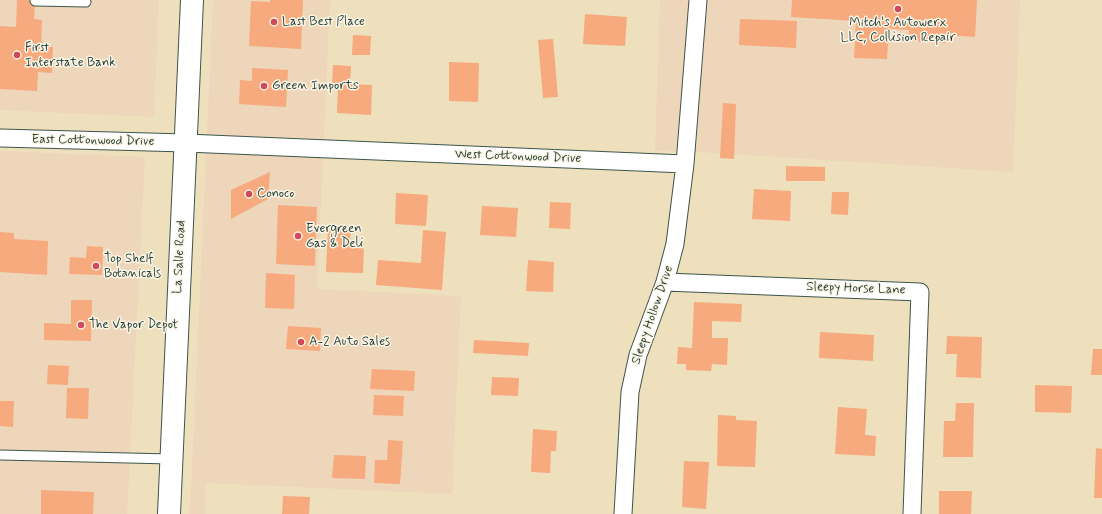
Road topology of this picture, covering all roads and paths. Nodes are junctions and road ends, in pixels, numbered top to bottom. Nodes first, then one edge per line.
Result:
1 (192, 0) edge
2 (698, 0) edge
3 (35, 1) edge
4 (86, 2) dead end
5 (0, 138) edge
6 (186, 143) junction
7 (685, 164) junction
8 (665, 282) junction
9 (0, 455) edge
10 (171, 459) junction
11 (169, 514) edge
12 (623, 514) edge
13 (912, 514) edge

1 - 6 highway, La Salle Road
2 - 7 street
3 - 4 lane
5 - 6 street, East Cottonwood Drive
6 - 7 street, West Cottonwood Drive
6 - 10 highway, La Salle Road
7 - 8 street, Sleepy Hollow Drive
8 - 12 street, Sleepy Hollow Drive
8 - 13 street, Sleepy Horse Lane
9 - 10 lane
10 - 11 highway, La Salle Road

